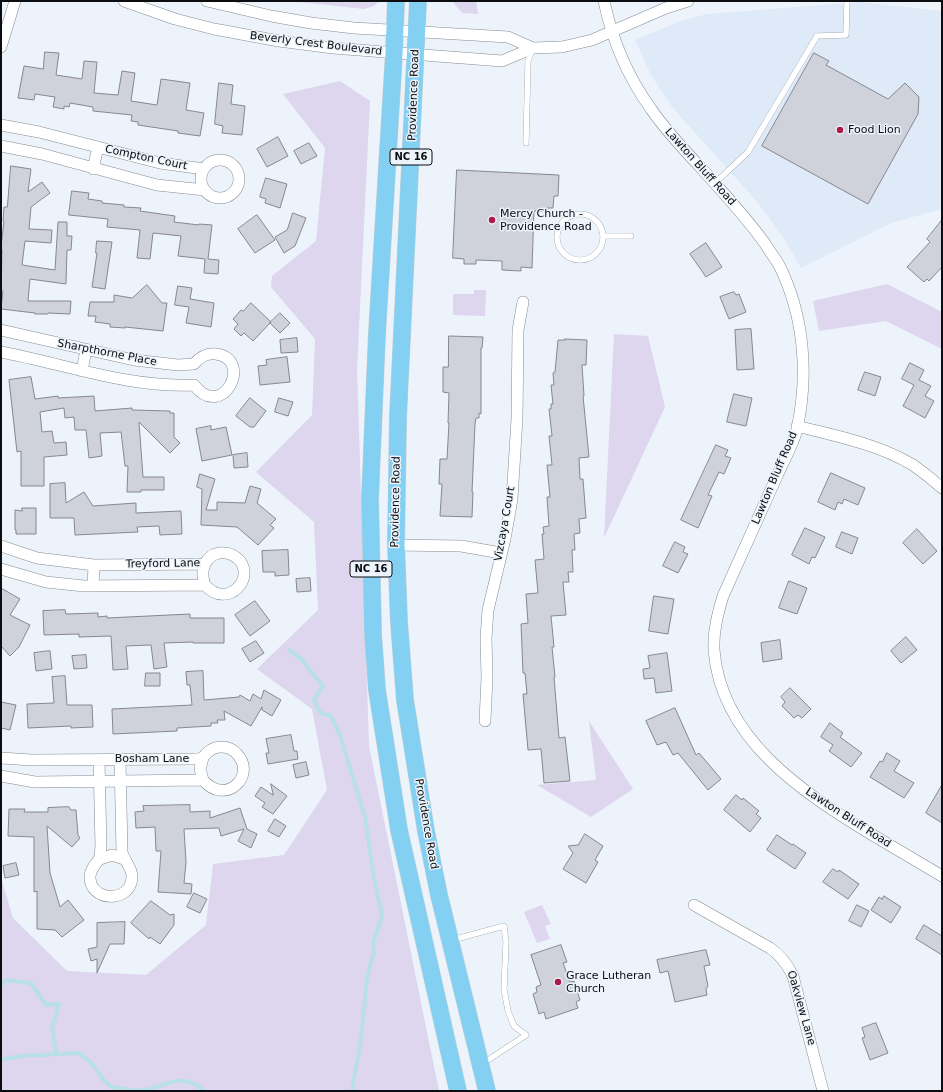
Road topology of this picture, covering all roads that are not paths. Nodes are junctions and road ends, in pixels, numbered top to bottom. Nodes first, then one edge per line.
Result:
1 (16, 1) edge
2 (124, 1) edge
3 (207, 1) edge
4 (396, 1) edge
5 (418, 1) edge
6 (604, 1) edge
7 (688, 1) edge
8 (847, 1) edge
9 (395, 30) junction
10 (416, 31) junction
11 (612, 31) junction
12 (1, 47) edge
13 (533, 48) junction
14 (394, 53) junction
15 (416, 55) junction
16 (1, 125) edge
17 (526, 143) dead end
18 (1, 146) edge
19 (98, 147) junction
20 (93, 169) junction
21 (204, 169) junction
22 (715, 183) junction
23 (205, 190) junction
24 (603, 236) junction
25 (630, 236) dead end
26 (523, 302) dead end
27 (1, 330) edge
28 (86, 350) junction
29 (1, 352) edge
30 (194, 364) junction
31 (82, 371) junction
32 (194, 385) junction
33 (797, 426) junction
34 (942, 488) edge
35 (396, 545) junction
36 (1, 546) edge
37 (501, 553) junction
38 (204, 564) junction
39 (94, 565) junction
40 (1, 569) edge
41 (205, 585) junction
42 (93, 586) junction
43 (485, 721) dead end
44 (1, 758) edge
45 (203, 758) junction
46 (99, 760) junction
47 (120, 760) junction
48 (1, 776) edge
49 (203, 780) junction
50 (100, 781) junction
51 (120, 781) junction
52 (100, 859) junction
53 (124, 859) junction
54 (942, 876) edge
55 (694, 905) dead end
56 (450, 941) junction
57 (480, 1065) junction
58 (458, 1091) edge
59 (487, 1091) edge
60 (823, 1091) edge

1 - 12 street
2 - 14 street, Beverly Crest Boulevard
3 - 9 street, Beverly Crest Boulevard
4 - 9 main road, Providence Road / NC 16
5 - 10 main road, Providence Road / NC 16
6 - 11 street, Lawton Bluff Road
7 - 11 street
8 - 22 lane
9 - 10 street, Beverly Crest Boulevard
9 - 14 main road, Providence Road / NC 16
10 - 13 street, Beverly Crest Boulevard
10 - 15 main road, Providence Road / NC 16
11 - 13 street
11 - 22 street, Lawton Bluff Road
13 - 15 street, Beverly Crest Boulevard
13 - 17 lane
14 - 15 street, Beverly Crest Boulevard
14 - 58 main road, Providence Road / NC 16
15 - 35 main road, Providence Road / NC 16
16 - 19 street, Compton Court
18 - 20 street, Compton Court
19 - 20 street
19 - 21 street, Compton Court
20 - 23 street, Compton Court
21 - 23 street
21 - 23 street, Compton Court
22 - 33 street, Lawton Bluff Road
24 - 24 lane
24 - 25 lane
26 - 37 street, Vizcaya Court
27 - 28 street, Sharpthorne Place
28 - 30 street, Sharpthorne Place
28 - 31 street
29 - 31 street, Sharpthorne Place
30 - 32 street
30 - 32 street, Sharpthorne Place
31 - 32 street, Sharpthorne Place
33 - 34 street
33 - 54 street, Lawton Bluff Road
35 - 37 street
35 - 56 main road, Providence Road / NC 16
36 - 39 street, Treyford Lane
37 - 43 street, Vizcaya Court
38 - 39 street, Treyford Lane
38 - 41 street
38 - 41 street, Treyford Lane
39 - 42 street
40 - 42 street, Treyford Lane
41 - 42 street, Treyford Lane
44 - 46 street, Bosham Lane
45 - 47 street, Bosham Lane
45 - 49 street
45 - 49 street, Bosham Lane
46 - 47 street, Bosham Lane
46 - 50 street
47 - 51 street
48 - 50 street, Bosham Lane
49 - 51 street, Bosham Lane
50 - 51 street, Bosham Lane
50 - 52 street
51 - 53 street
52 - 53 street
52 - 53 street
55 - 60 street, Oakview Lane
56 - 57 main road, Providence Road / NC 16
56 - 57 lane
57 - 59 main road, Providence Road / NC 16

